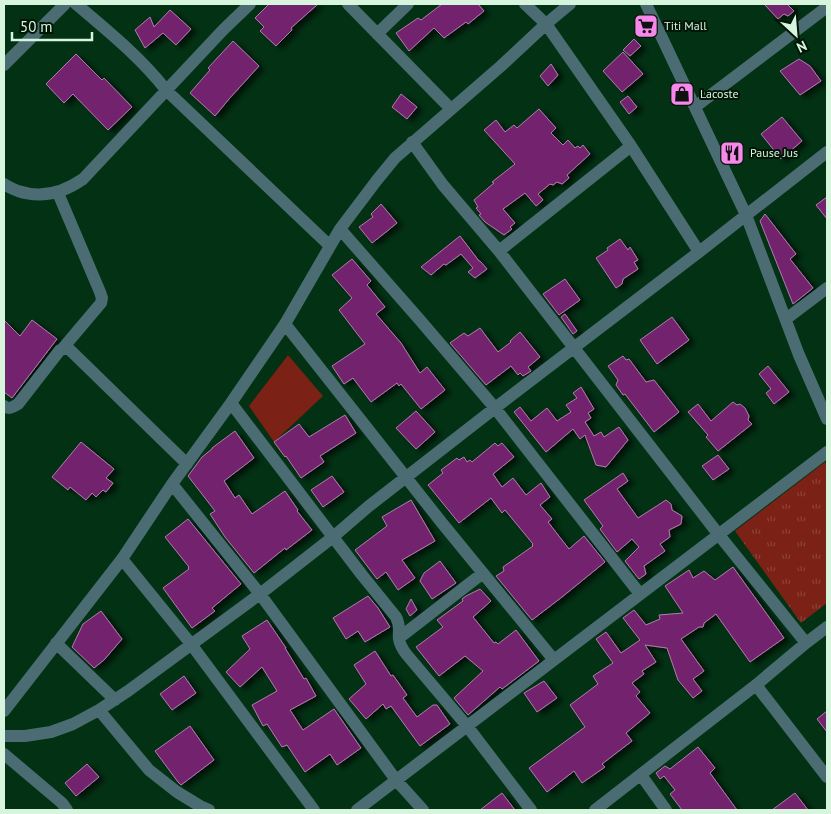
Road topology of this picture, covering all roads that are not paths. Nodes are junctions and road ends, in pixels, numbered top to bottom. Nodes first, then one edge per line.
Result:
1 (65, 4) edge
2 (76, 4) edge
3 (250, 4) edge
4 (348, 4) edge
5 (408, 4) edge
6 (525, 4) edge
7 (570, 4) edge
8 (646, 4) edge
9 (827, 7) edge
10 (546, 24) junction
11 (377, 34) junction
12 (4, 64) edge
13 (166, 90) junction
14 (695, 107) junction
15 (452, 109) junction
16 (412, 142) junction
17 (631, 146) junction
18 (827, 152) edge
19 (4, 184) edge
20 (58, 193) junction
21 (746, 215) junction
22 (340, 229) junction
23 (330, 246) junction
24 (499, 251) junction
25 (699, 252) junction
26 (827, 288) edge
27 (786, 319) junction
28 (285, 324) junction
29 (574, 347) junction
30 (64, 348) junction
31 (231, 403) junction
32 (4, 406) edge
33 (495, 408) junction
34 (827, 419) edge
35 (827, 452) edge
36 (187, 464) junction
37 (406, 477) junction
38 (172, 484) junction
39 (719, 534) junction
40 (333, 537) junction
41 (122, 559) junction
42 (483, 573) junction
43 (260, 594) junction
44 (640, 594) junction
45 (827, 627) edge
46 (399, 638) junction
47 (56, 643) junction
48 (806, 643) junction
49 (191, 644) junction
50 (554, 660) junction
51 (756, 685) junction
52 (115, 700) junction
53 (4, 710) edge
54 (99, 710) junction
55 (467, 726) junction
56 (4, 736) edge
57 (4, 754) edge
58 (641, 775) junction
59 (827, 777) edge
60 (396, 780) junction
61 (67, 810) edge
62 (209, 810) edge
63 (314, 810) edge
64 (357, 810) edge
65 (423, 810) edge
66 (531, 810) edge
67 (595, 810) edge
68 (666, 810) edge

1 - 12 street
2 - 13 street
3 - 13 street
4 - 11 street
5 - 11 street
6 - 10 street
7 - 10 street
8 - 14 street
9 - 14 street
10 - 15 street
10 - 17 street
11 - 15 street
13 - 20 street
13 - 23 street
14 - 21 street
15 - 16 street
16 - 22 street
16 - 24 street
17 - 24 street
17 - 25 street
18 - 21 street
19 - 20 street
20 - 30 street
21 - 25 street
21 - 27 street
22 - 23 street
22 - 33 street
23 - 28 street
24 - 29 street
25 - 29 street
26 - 27 street
27 - 34 street
28 - 31 street
28 - 37 street
29 - 33 street
29 - 39 street
30 - 32 street
30 - 36 street
31 - 36 street
31 - 40 street
33 - 37 street
33 - 44 street
35 - 39 street
36 - 38 street
37 - 40 street
37 - 42 street
38 - 41 street
38 - 43 street
39 - 44 street
39 - 48 street
40 - 43 street
40 - 46 street
41 - 47 street
41 - 49 street
42 - 46 street
42 - 50 street
43 - 49 street
43 - 60 street
44 - 50 street
45 - 48 street
46 - 55 street
47 - 52 street
47 - 53 street
48 - 51 street
49 - 52 street
49 - 63 street
50 - 55 street
51 - 58 street
51 - 59 street
52 - 54 street
54 - 56 street
54 - 62 street
55 - 60 street
55 - 66 street
57 - 61 street
58 - 67 street
58 - 68 street
60 - 64 street
60 - 65 street

